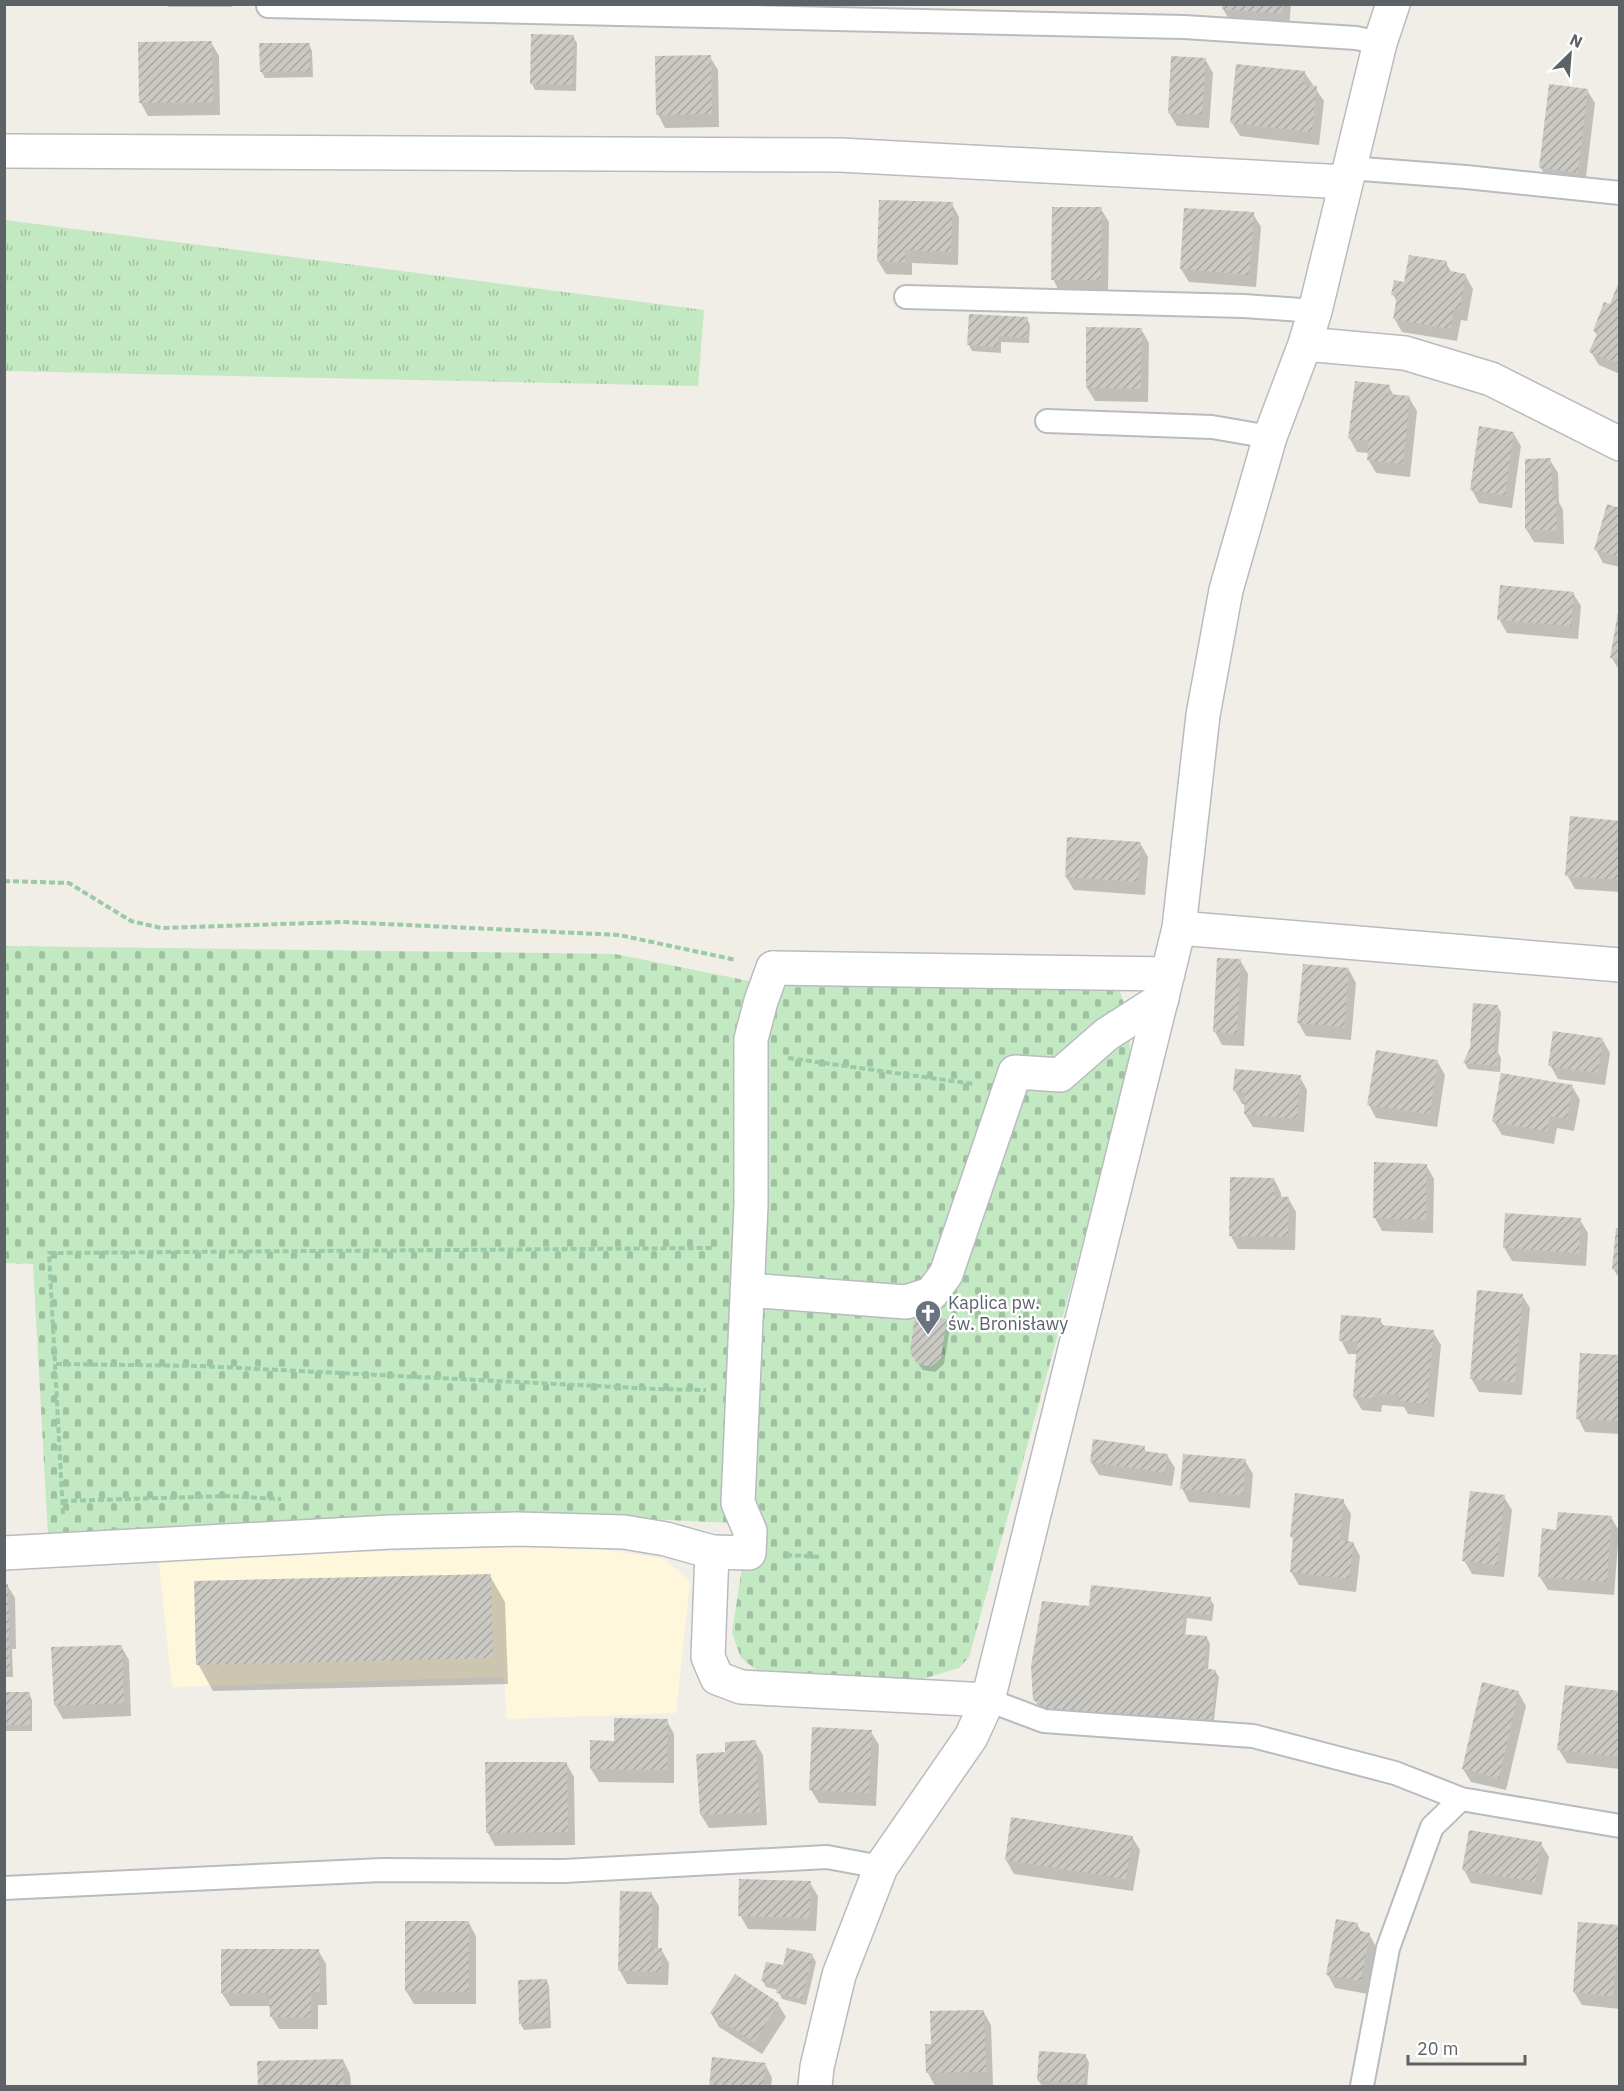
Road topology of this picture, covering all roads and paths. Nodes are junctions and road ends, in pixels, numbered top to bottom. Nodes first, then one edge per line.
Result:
1 (1392, 4) edge
2 (268, 6) dead end
3 (1380, 43) junction
4 (4, 151) edge
5 (1347, 175) junction
6 (1620, 193) edge
7 (906, 297) dead end
8 (1315, 311) junction
9 (1305, 344) junction
10 (1047, 421) dead end
11 (1270, 437) junction
12 (1620, 444) edge
13 (4, 881) edge
14 (1179, 928) junction
15 (1620, 964) edge
16 (773, 968) junction
17 (1165, 986) junction
18 (786, 1058) dead end
19 (1009, 1088) junction
20 (749, 1248) junction
21 (747, 1290) junction
22 (56, 1364) junction
23 (743, 1390) junction
24 (284, 1499) dead end
25 (62, 1501) junction
26 (65, 1548) junction
27 (712, 1552) junction
28 (4, 1553) edge
29 (988, 1700) junction
30 (1461, 1799) junction
31 (1620, 1826) edge
32 (881, 1867) junction
33 (4, 1888) edge
34 (815, 2086) edge
35 (1362, 2086) edge

1 - 3 street
2 - 3 lane
3 - 5 street
4 - 5 street
5 - 6 lane
5 - 8 street
7 - 8 lane
8 - 9 street
9 - 11 street
9 - 12 street
10 - 11 lane
11 - 14 street
13 - 16 path
14 - 15 street
14 - 17 street
16 - 17 street
16 - 20 street
17 - 19 street
17 - 29 street
18 - 19 path
19 - 21 street
20 - 21 street
20 - 22 path
21 - 23 street
22 - 23 path
22 - 25 path
23 - 27 street
24 - 25 path
25 - 26 path
26 - 27 street
26 - 28 street
27 - 29 street
29 - 30 lane
29 - 32 street
30 - 31 lane
30 - 35 lane
32 - 33 lane
32 - 34 street

